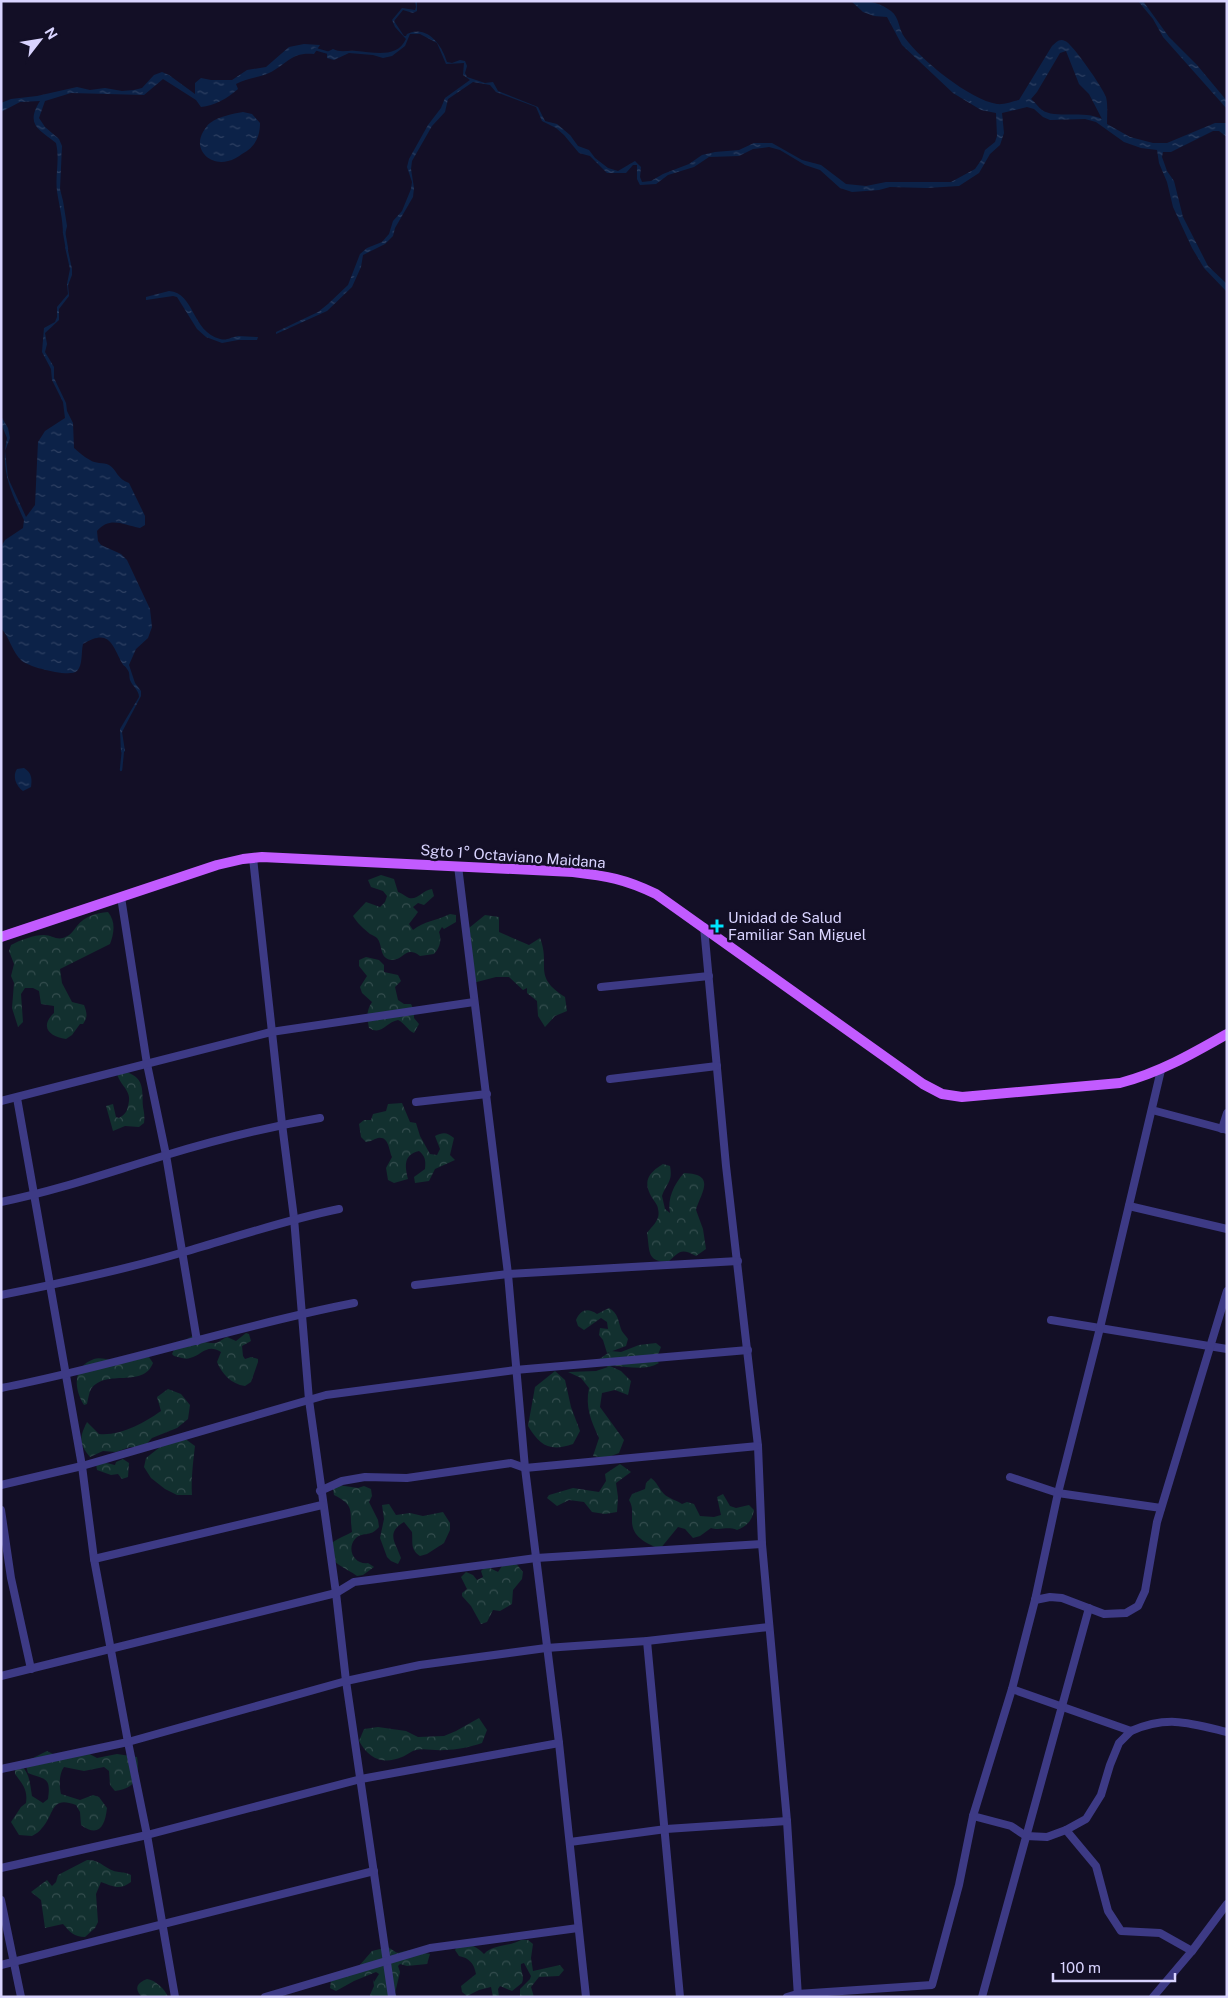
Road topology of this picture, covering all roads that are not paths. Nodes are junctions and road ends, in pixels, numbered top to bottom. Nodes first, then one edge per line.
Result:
1 (253, 858) junction
2 (458, 866) junction
3 (121, 897) junction
4 (704, 927) junction
5 (1, 937) edge
6 (709, 976) junction
7 (600, 987) dead end
8 (474, 1002) junction
9 (272, 1032) junction
10 (1227, 1034) edge
11 (147, 1064) junction
12 (717, 1066) junction
13 (1162, 1070) junction
14 (610, 1079) dead end
15 (487, 1094) junction
16 (17, 1098) junction
17 (1, 1101) edge
18 (416, 1102) dead end
19 (1152, 1110) junction
20 (1227, 1112) edge
21 (320, 1118) dead end
22 (282, 1124) junction
23 (1224, 1130) edge
24 (166, 1155) junction
25 (34, 1196) junction
26 (1, 1202) edge
27 (1128, 1206) junction
28 (339, 1209) dead end
29 (294, 1218) junction
30 (1227, 1230) edge
31 (182, 1253) junction
32 (738, 1260) junction
33 (508, 1274) junction
34 (415, 1284) dead end
35 (50, 1285) junction
36 (1227, 1291) edge
37 (1, 1295) edge
38 (354, 1303) dead end
39 (301, 1313) junction
40 (1051, 1320) dead end
41 (1100, 1328) junction
42 (198, 1341) junction
43 (1208, 1348) junction
44 (1227, 1349) edge
45 (748, 1350) junction
46 (515, 1370) junction
47 (66, 1376) junction
48 (1, 1388) edge
49 (309, 1400) junction
50 (758, 1446) junction
51 (82, 1466) junction
52 (525, 1468) junction
53 (1010, 1478) dead end
54 (1, 1485) edge
55 (320, 1490) junction
56 (1058, 1493) junction
57 (322, 1505) junction
58 (1161, 1508) junction
59 (1, 1510) edge
60 (762, 1544) junction
61 (536, 1558) junction
62 (94, 1559) junction
63 (11, 1578) junction
64 (1, 1580) edge
65 (336, 1593) junction
66 (1035, 1600) junction
67 (1089, 1608) junction
68 (769, 1627) junction
69 (647, 1641) junction
70 (546, 1648) junction
71 (111, 1650) junction
72 (31, 1669) junction
73 (1, 1676) edge
74 (346, 1681) junction
75 (1012, 1689) junction
76 (1062, 1706) junction
77 (1131, 1731) junction
78 (1227, 1732) edge
79 (128, 1742) junction
80 (558, 1744) junction
81 (1, 1769) edge
82 (361, 1779) junction
83 (973, 1816) junction
84 (787, 1821) junction
85 (666, 1829) junction
86 (1066, 1830) junction
87 (147, 1835) junction
88 (1026, 1836) junction
89 (570, 1842) junction
90 (1, 1868) edge
91 (374, 1870) junction
92 (1, 1900) edge
93 (1227, 1904) edge
94 (162, 1925) junction
95 (578, 1928) junction
96 (1192, 1951) junction
97 (388, 1960) junction
98 (14, 1962) junction
99 (1, 1965) edge
100 (798, 1996) edge
101 (21, 1997) edge
102 (175, 1997) edge
103 (265, 1997) edge
104 (392, 1997) edge
105 (586, 1997) edge
106 (680, 1997) edge
107 (787, 1997) edge
108 (982, 1997) edge
109 (1153, 1997) edge

1 - 2 main road, Sgto 1° Octaviano Maidana
1 - 3 main road, Sgto 1° Octaviano Maidana
1 - 9 street
2 - 4 main road, Sgto 1° Octaviano Maidana
2 - 8 street
3 - 5 main road, Sgto 1° Octaviano Maidana
3 - 11 street
4 - 6 street
4 - 13 main road, Sgto 1° Octaviano Maidana
6 - 7 street
6 - 12 street
8 - 9 street
8 - 15 street
9 - 11 street
9 - 22 street
10 - 13 main road, Sgto 1° Octaviano Maidana
11 - 16 street
11 - 24 street
12 - 14 street
12 - 32 street
13 - 19 street
15 - 18 street
15 - 33 street
16 - 17 street
16 - 25 street
19 - 23 street
19 - 27 street
20 - 23 street
21 - 22 street
22 - 24 street
22 - 29 street
24 - 25 street
24 - 31 street
25 - 26 street
25 - 35 street
27 - 30 street
27 - 41 street
28 - 29 street
29 - 31 street
29 - 39 street
31 - 35 street
31 - 42 street
32 - 33 street
32 - 45 street
33 - 34 street
33 - 46 street
35 - 37 street
35 - 47 street
36 - 43 street
38 - 39 street
39 - 42 street
39 - 49 street
40 - 41 street
41 - 43 street
41 - 56 street
42 - 47 street
43 - 44 street
43 - 58 street
45 - 46 street
45 - 50 street
46 - 49 street
46 - 52 street
47 - 48 street
47 - 51 street
49 - 51 street
49 - 55 street
50 - 52 street
50 - 60 street
51 - 54 street
51 - 62 street
52 - 55 street
52 - 61 street
53 - 56 street
55 - 57 street
56 - 58 street
56 - 66 street
57 - 62 street
57 - 65 street
58 - 67 street
59 - 63 street
60 - 61 street
60 - 68 street
61 - 65 street
61 - 70 street
62 - 71 street
63 - 64 street
63 - 72 street
65 - 71 street
65 - 74 street
66 - 67 street
66 - 75 street
67 - 76 street
68 - 69 street
68 - 84 street
69 - 70 street
69 - 85 street
70 - 74 street
70 - 80 street
71 - 72 street
71 - 79 street
72 - 73 street
74 - 79 street
74 - 82 street
75 - 76 street
75 - 83 street
76 - 77 street
76 - 88 street
77 - 78 street
77 - 86 street
79 - 81 street
79 - 87 street
80 - 82 street
80 - 89 street
82 - 87 street
82 - 91 street
83 - 88 street
83 - 100 street
84 - 85 street
84 - 100 street
85 - 89 street
85 - 106 street
86 - 88 street
86 - 96 street
87 - 90 street
87 - 94 street
88 - 108 street
89 - 95 street
91 - 94 street
91 - 97 street
92 - 98 street
93 - 96 street
94 - 98 street
94 - 102 street
95 - 97 street
95 - 105 street
96 - 109 street
97 - 103 street
97 - 104 street
98 - 99 street
98 - 101 street
100 - 107 street

